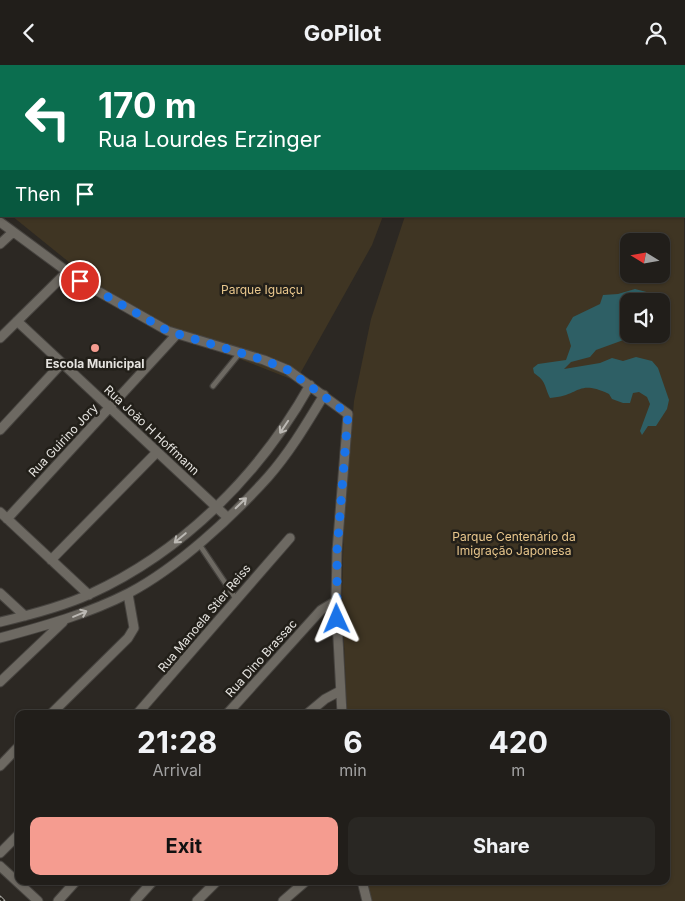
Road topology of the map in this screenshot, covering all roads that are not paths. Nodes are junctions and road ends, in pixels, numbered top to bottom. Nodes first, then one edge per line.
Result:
1 (0, 222) edge
2 (13, 232) junction
3 (0, 244) edge
4 (66, 272) junction
5 (17, 321) junction
6 (177, 334) junction
7 (0, 338) edge
8 (240, 353) junction
9 (62, 363) junction
10 (310, 385) junction
11 (213, 386) dead end
12 (324, 395) junction
13 (110, 408) junction
14 (0, 430) edge
15 (157, 452) junction
16 (217, 506) junction
17 (4, 515) edge
18 (227, 517) junction
19 (290, 538) dead end
20 (199, 543) junction
21 (51, 560) junction
22 (0, 593) edge
23 (128, 593) junction
24 (89, 595) junction
25 (236, 599) junction
26 (336, 601) junction
27 (25, 616) junction
28 (64, 621) junction
29 (0, 623) edge
30 (0, 638) edge
31 (0, 682) edge
32 (340, 691) junction
33 (55, 710) edge
34 (140, 710) edge
35 (231, 710) edge
36 (312, 710) edge
37 (342, 710) edge
38 (15, 750) edge
39 (0, 766) edge
40 (15, 838) edge
41 (0, 853) edge
42 (0, 866) edge
43 (15, 880) edge
44 (21, 885) edge
45 (72, 885) edge
46 (149, 885) edge
47 (213, 885) edge
48 (301, 885) edge
49 (363, 885) edge
50 (38, 901) edge
51 (58, 901) edge
52 (135, 901) edge
53 (197, 901) edge
54 (283, 901) edge
55 (366, 901) edge

1 - 2 street
2 - 3 street
2 - 4 street
4 - 5 street
4 - 6 street
5 - 7 street
5 - 9 street, Rua João H Hoffmann
6 - 8 street
6 - 13 street, Rua Guirino Jory
8 - 10 street
8 - 11 lane
9 - 13 street, Rua João H Hoffmann
9 - 14 street
10 - 12 street
10 -> 16 street
18 -> 12 street
12 - 26 street
13 - 15 street, Rua João H Hoffmann
13 - 17 street, Rua Guirino Jory
15 - 16 street, Rua João H Hoffmann
15 - 21 street
16 - 18 street, Rua João H Hoffmann
16 -> 24 street
17 - 21 street
18 - 20 street
19 - 25 street, Rua Manoela Stier Reiss
20 - 23 street
20 - 25 lane
21 - 24 street
22 - 27 street
28 -> 23 street
23 - 33 street
24 - 27 street
25 - 34 street, Rua Manoela Stier Reiss
26 - 32 street
26 - 35 street, Rua Dino Brassac
27 - 29 street
28 - 30 street
28 - 31 street
32 - 36 street
32 - 37 street
38 - 39 street
40 - 41 street
42 - 43 street
44 - 50 street
45 - 51 street
46 - 52 street
47 - 53 street
48 - 54 street
49 - 55 street

